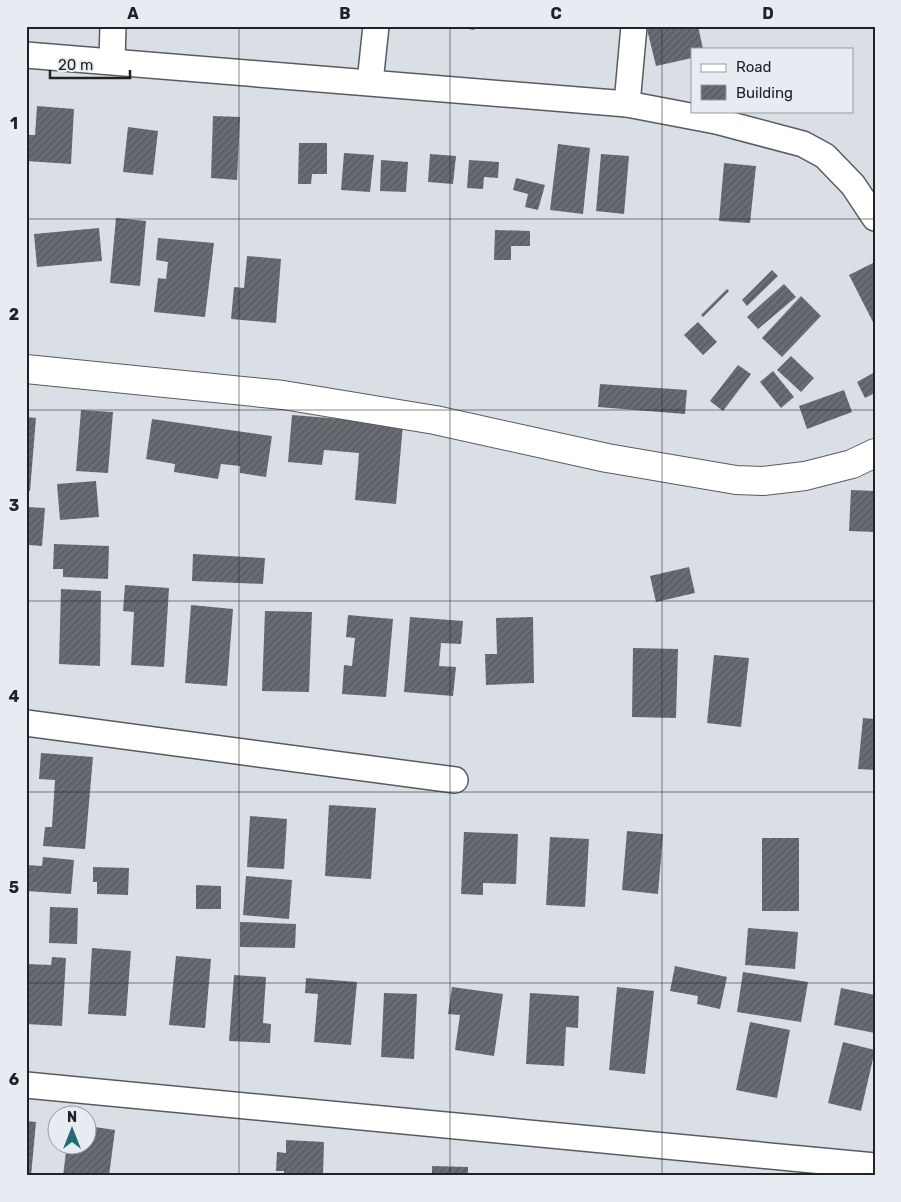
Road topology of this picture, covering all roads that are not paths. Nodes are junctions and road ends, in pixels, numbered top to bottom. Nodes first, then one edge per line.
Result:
1 (113, 26) edge
2 (376, 26) edge
3 (634, 26) edge
4 (26, 55) edge
5 (112, 60) junction
6 (370, 82) junction
7 (627, 104) junction
8 (875, 218) edge
9 (26, 369) edge
10 (875, 453) edge
11 (26, 723) edge
12 (454, 780) dead end
13 (26, 1085) edge
14 (875, 1166) edge

1 - 5 street
2 - 6 street
3 - 7 street
4 - 5 street
5 - 6 street
6 - 7 street
7 - 8 street
9 - 10 street
11 - 12 street
13 - 14 street

